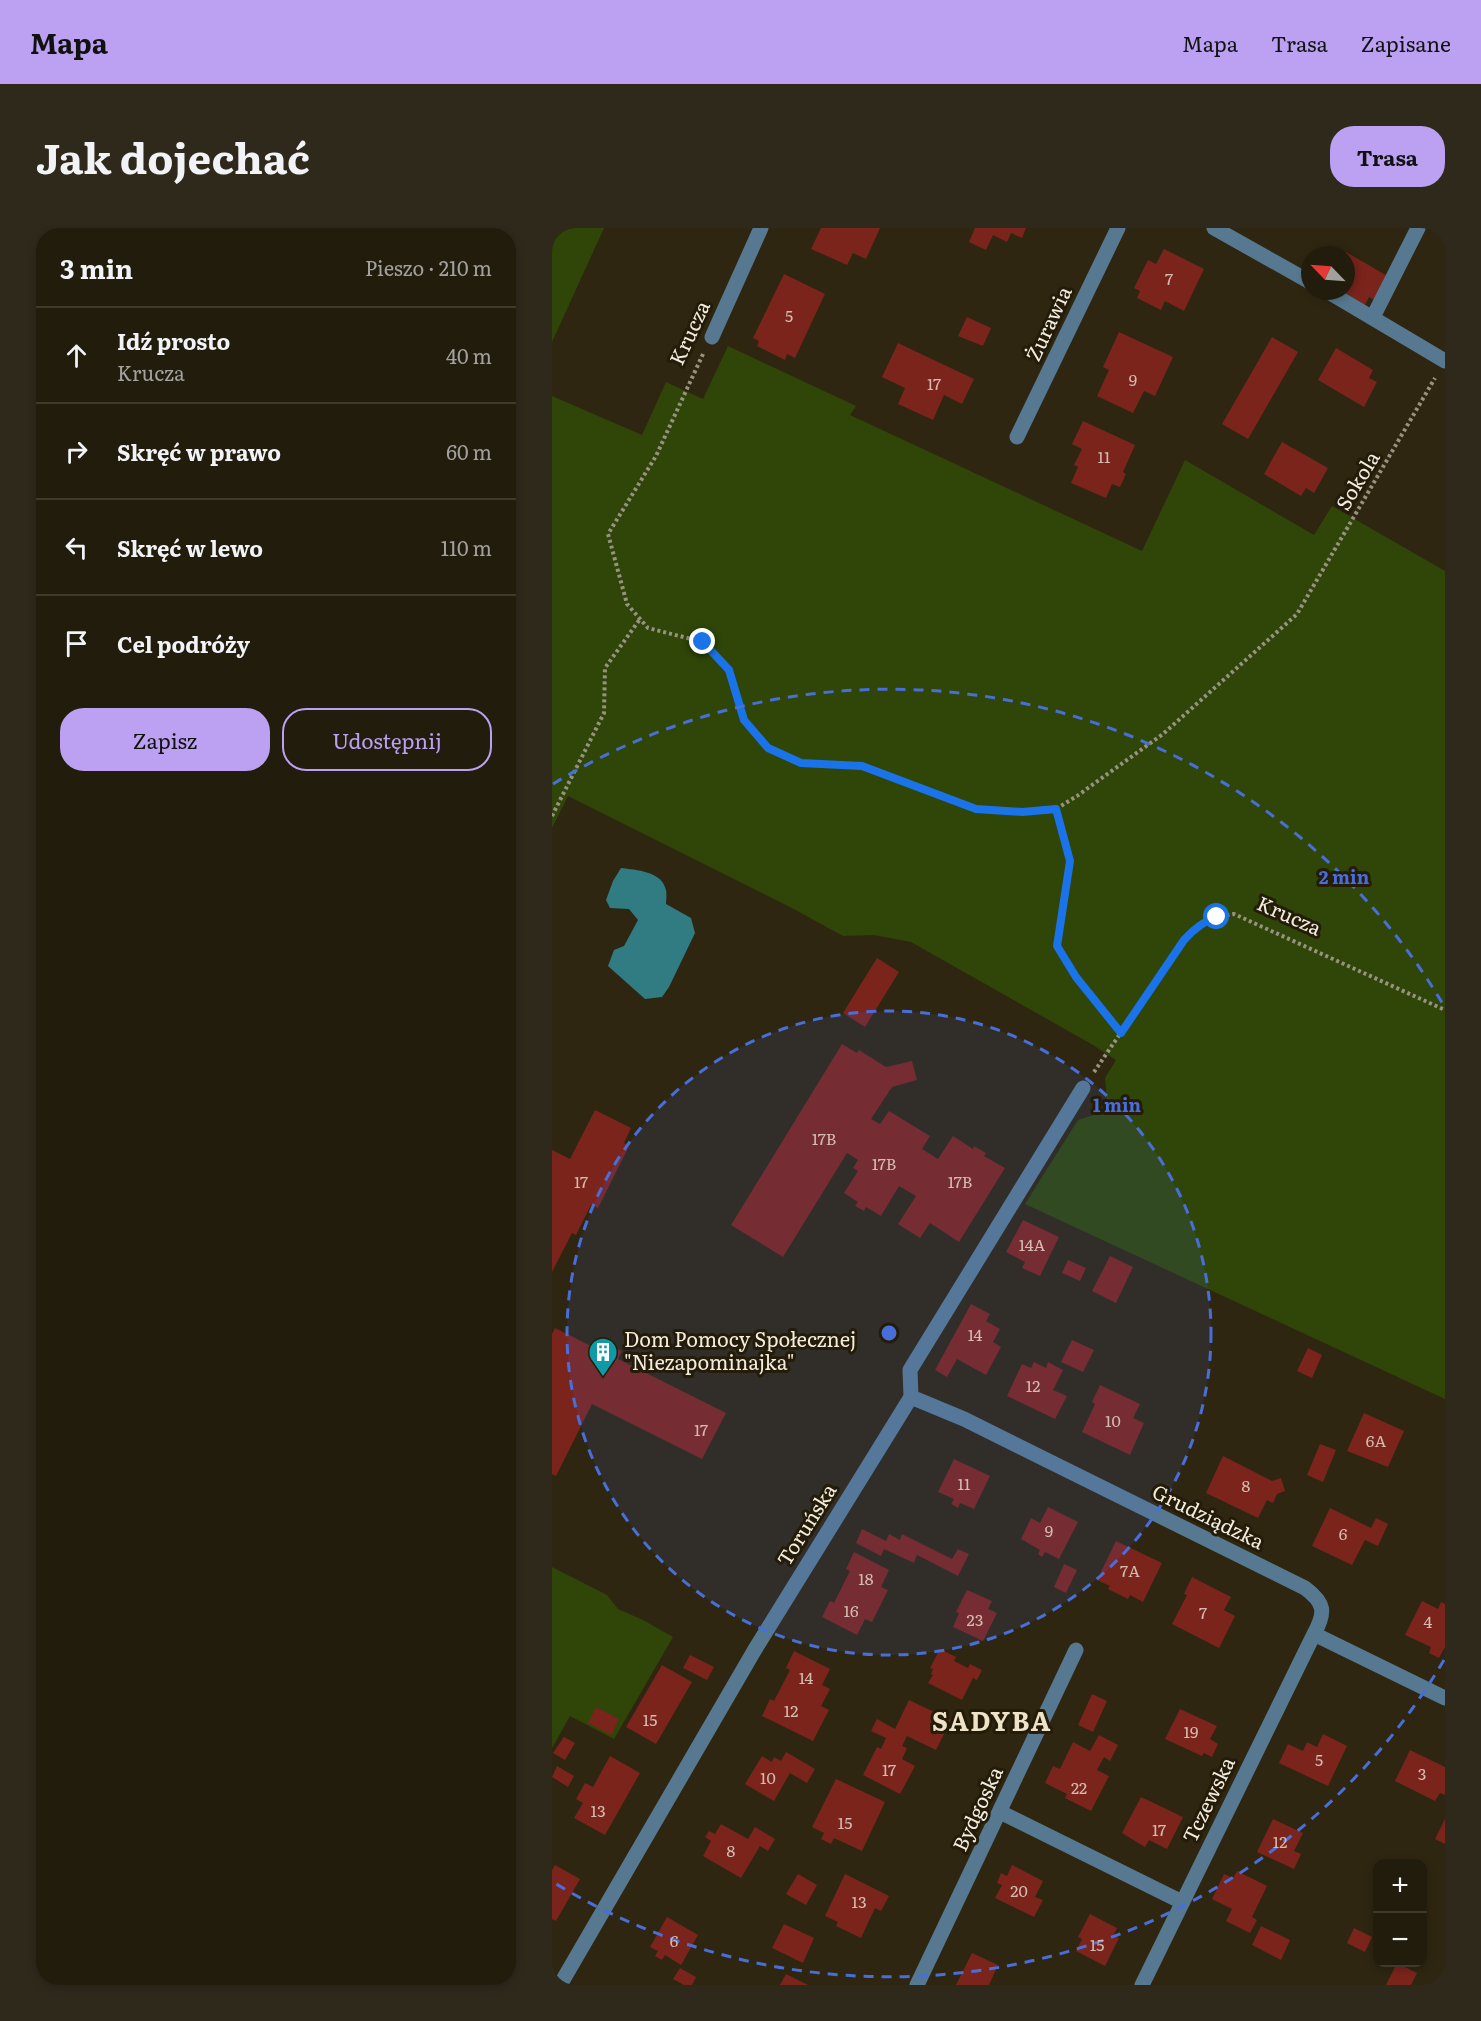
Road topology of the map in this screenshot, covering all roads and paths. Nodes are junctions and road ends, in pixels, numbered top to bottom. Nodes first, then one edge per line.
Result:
1 (761, 228) edge
2 (1118, 228) edge
3 (1214, 228) edge
4 (1418, 228) edge
5 (1301, 277) edge
6 (1343, 300) edge
7 (1372, 317) junction
8 (712, 337) joint
9 (1442, 367) edge
10 (1017, 437) dead end
11 (640, 619) junction
12 (1056, 809) junction
13 (552, 816) edge
14 (1445, 1010) edge
15 (1121, 1033) junction
16 (1083, 1088) joint
17 (911, 1397) junction
18 (1314, 1634) junction
19 (1076, 1650) dead end
20 (1445, 1698) edge
21 (1000, 1812) junction
22 (1182, 1902) junction
23 (560, 1985) edge
24 (917, 1985) edge
25 (1142, 1985) edge

1 - 8 street, Krucza
2 - 10 street, Żurawia
3 - 5 street
4 - 7 street
6 - 7 street
7 - 9 street
8 - 11 path, Krucza
9 - 12 path, Sokola
11 - 12 path
11 - 13 path
12 - 15 path
14 - 15 path, Krucza
15 - 16 path, Krucza
16 - 17 street
17 - 18 street, Grudziądzka
17 - 23 street, Toruńska
18 - 20 street
18 - 22 street, Tczewska
19 - 21 street, Bydgoska
21 - 22 street
21 - 24 street, Bydgoska
22 - 25 street, Tczewska

